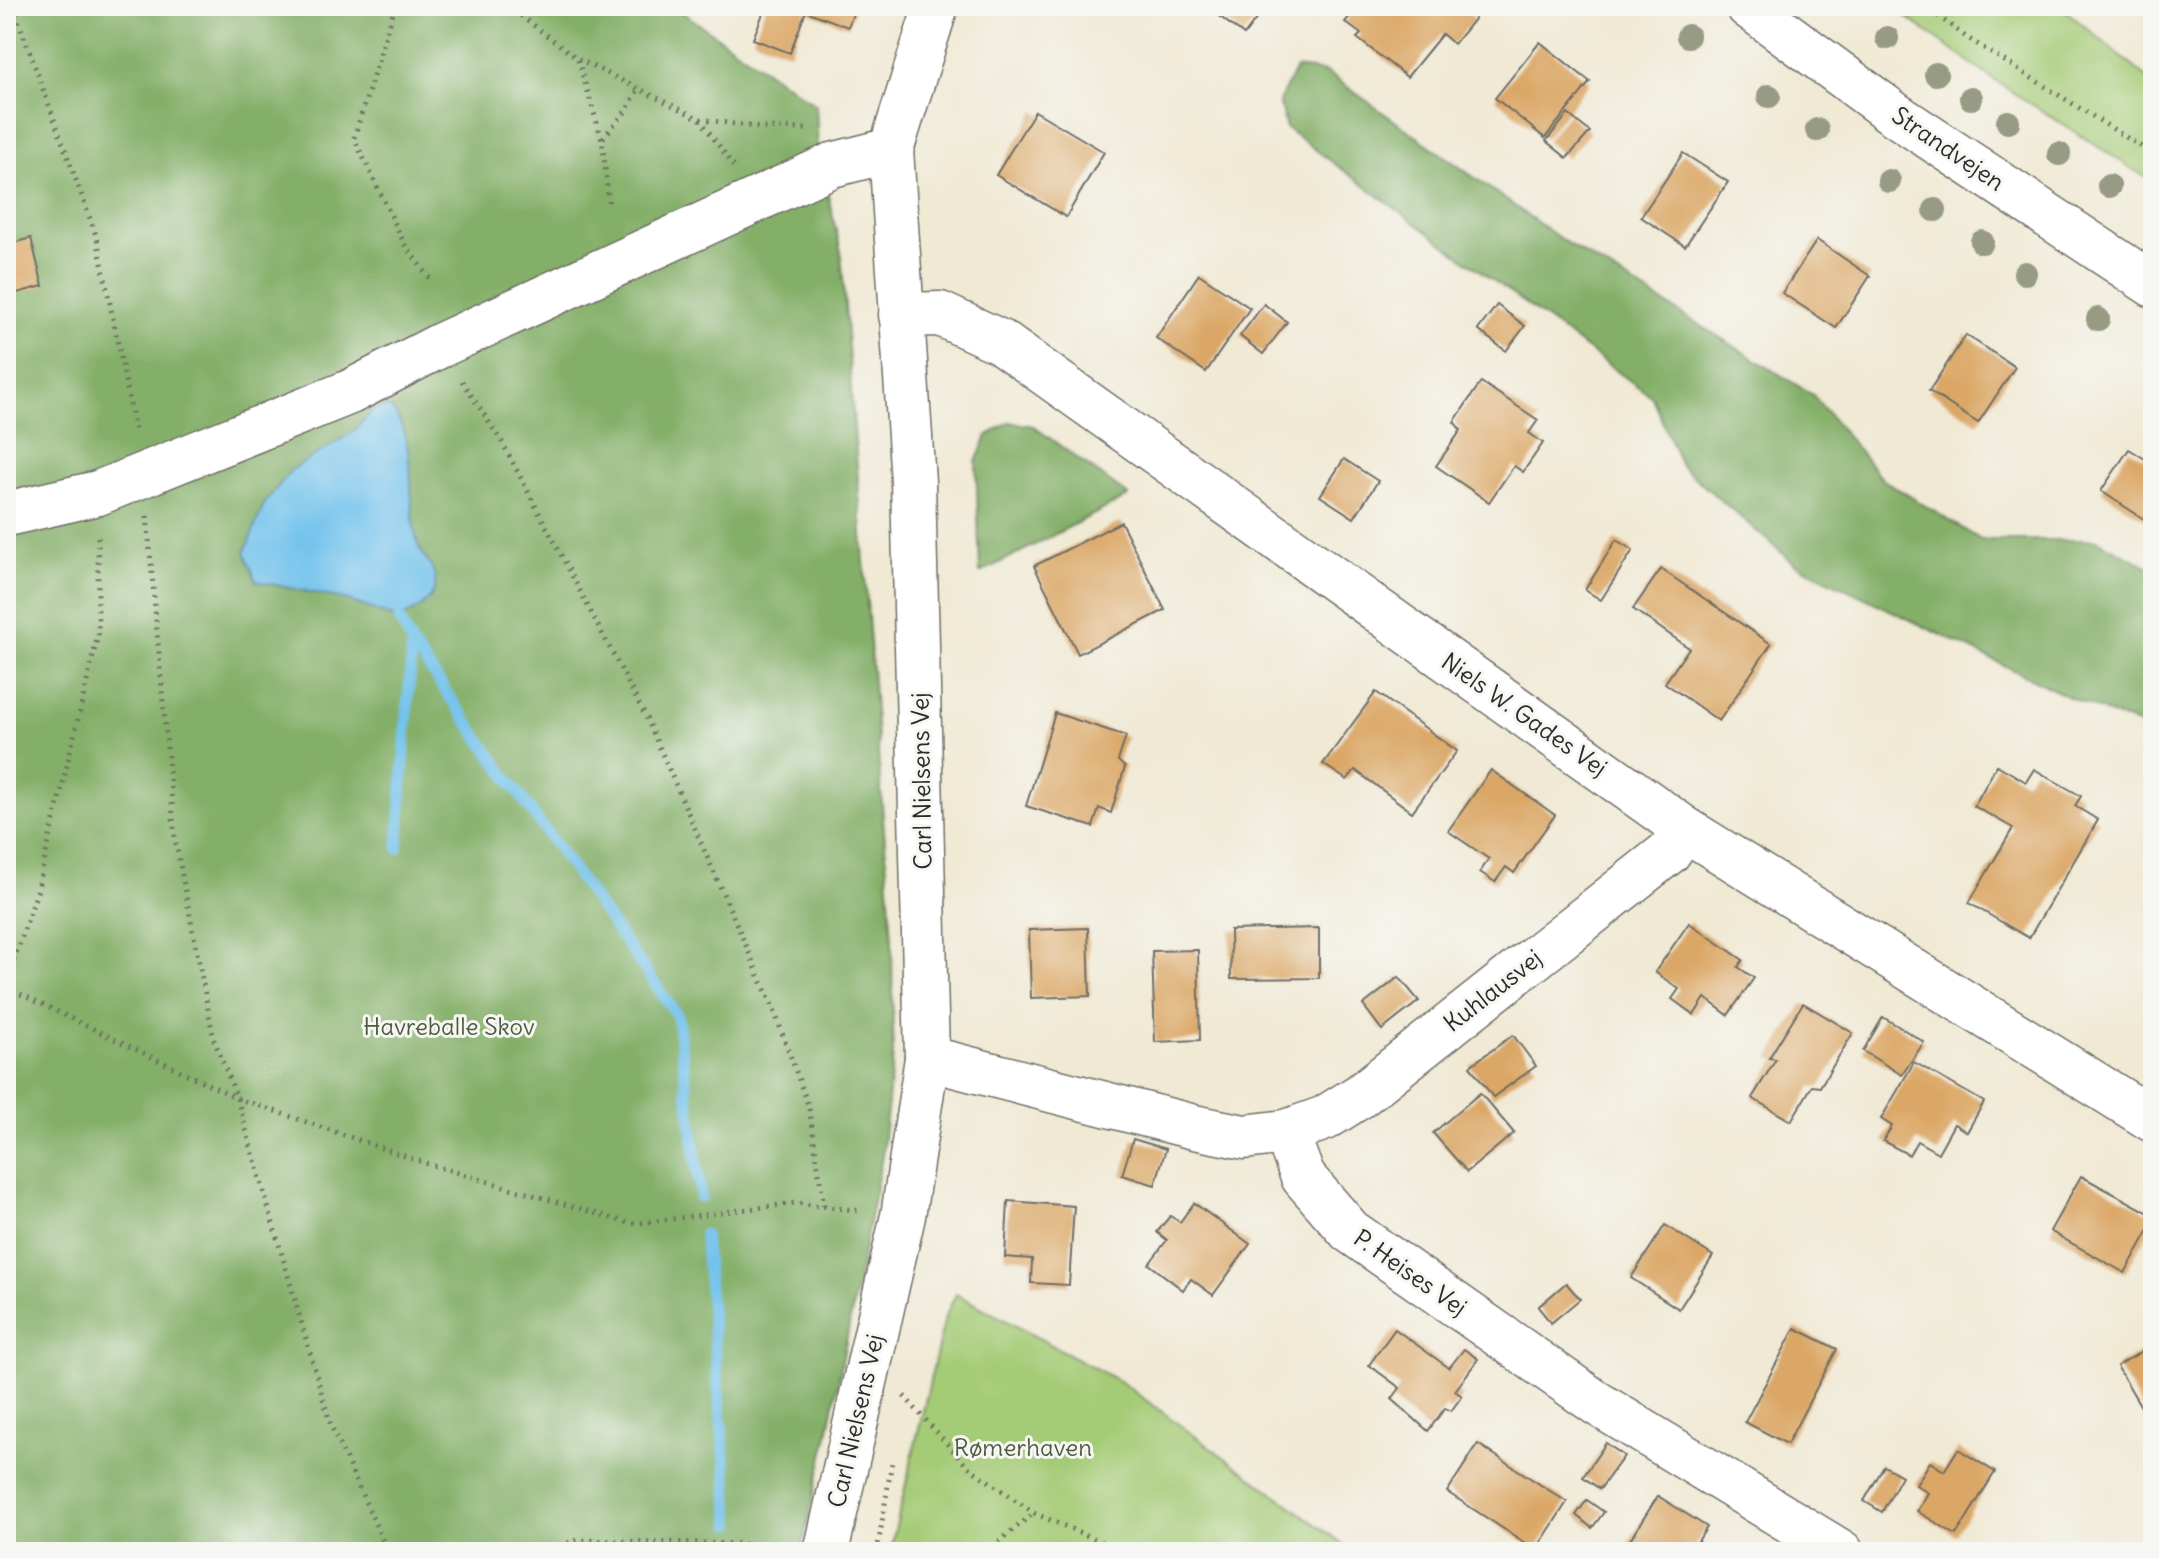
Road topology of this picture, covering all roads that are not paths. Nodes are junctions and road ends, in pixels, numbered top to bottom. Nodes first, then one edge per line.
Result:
1 (936, 6) edge
2 (1748, 6) edge
3 (891, 150) junction
4 (2153, 285) edge
5 (901, 315) junction
6 (6, 514) edge
7 (1685, 829) junction
8 (927, 1058) junction
9 (2153, 1120) edge
10 (1286, 1132) junction
11 (826, 1552) edge
12 (1841, 1552) edge

1 - 3 street, Carl Nielsens Vej
2 - 4 street, Strandvejen
3 - 5 street, Carl Nielsens Vej
3 - 6 street
5 - 7 street, Niels W. Gades Vej
5 - 8 street, Carl Nielsens Vej
7 - 9 street, Niels W. Gades Vej
7 - 10 street, Kuhlausvej
8 - 10 street
8 - 11 street, Carl Nielsens Vej
10 - 12 street, P. Heises Vej

